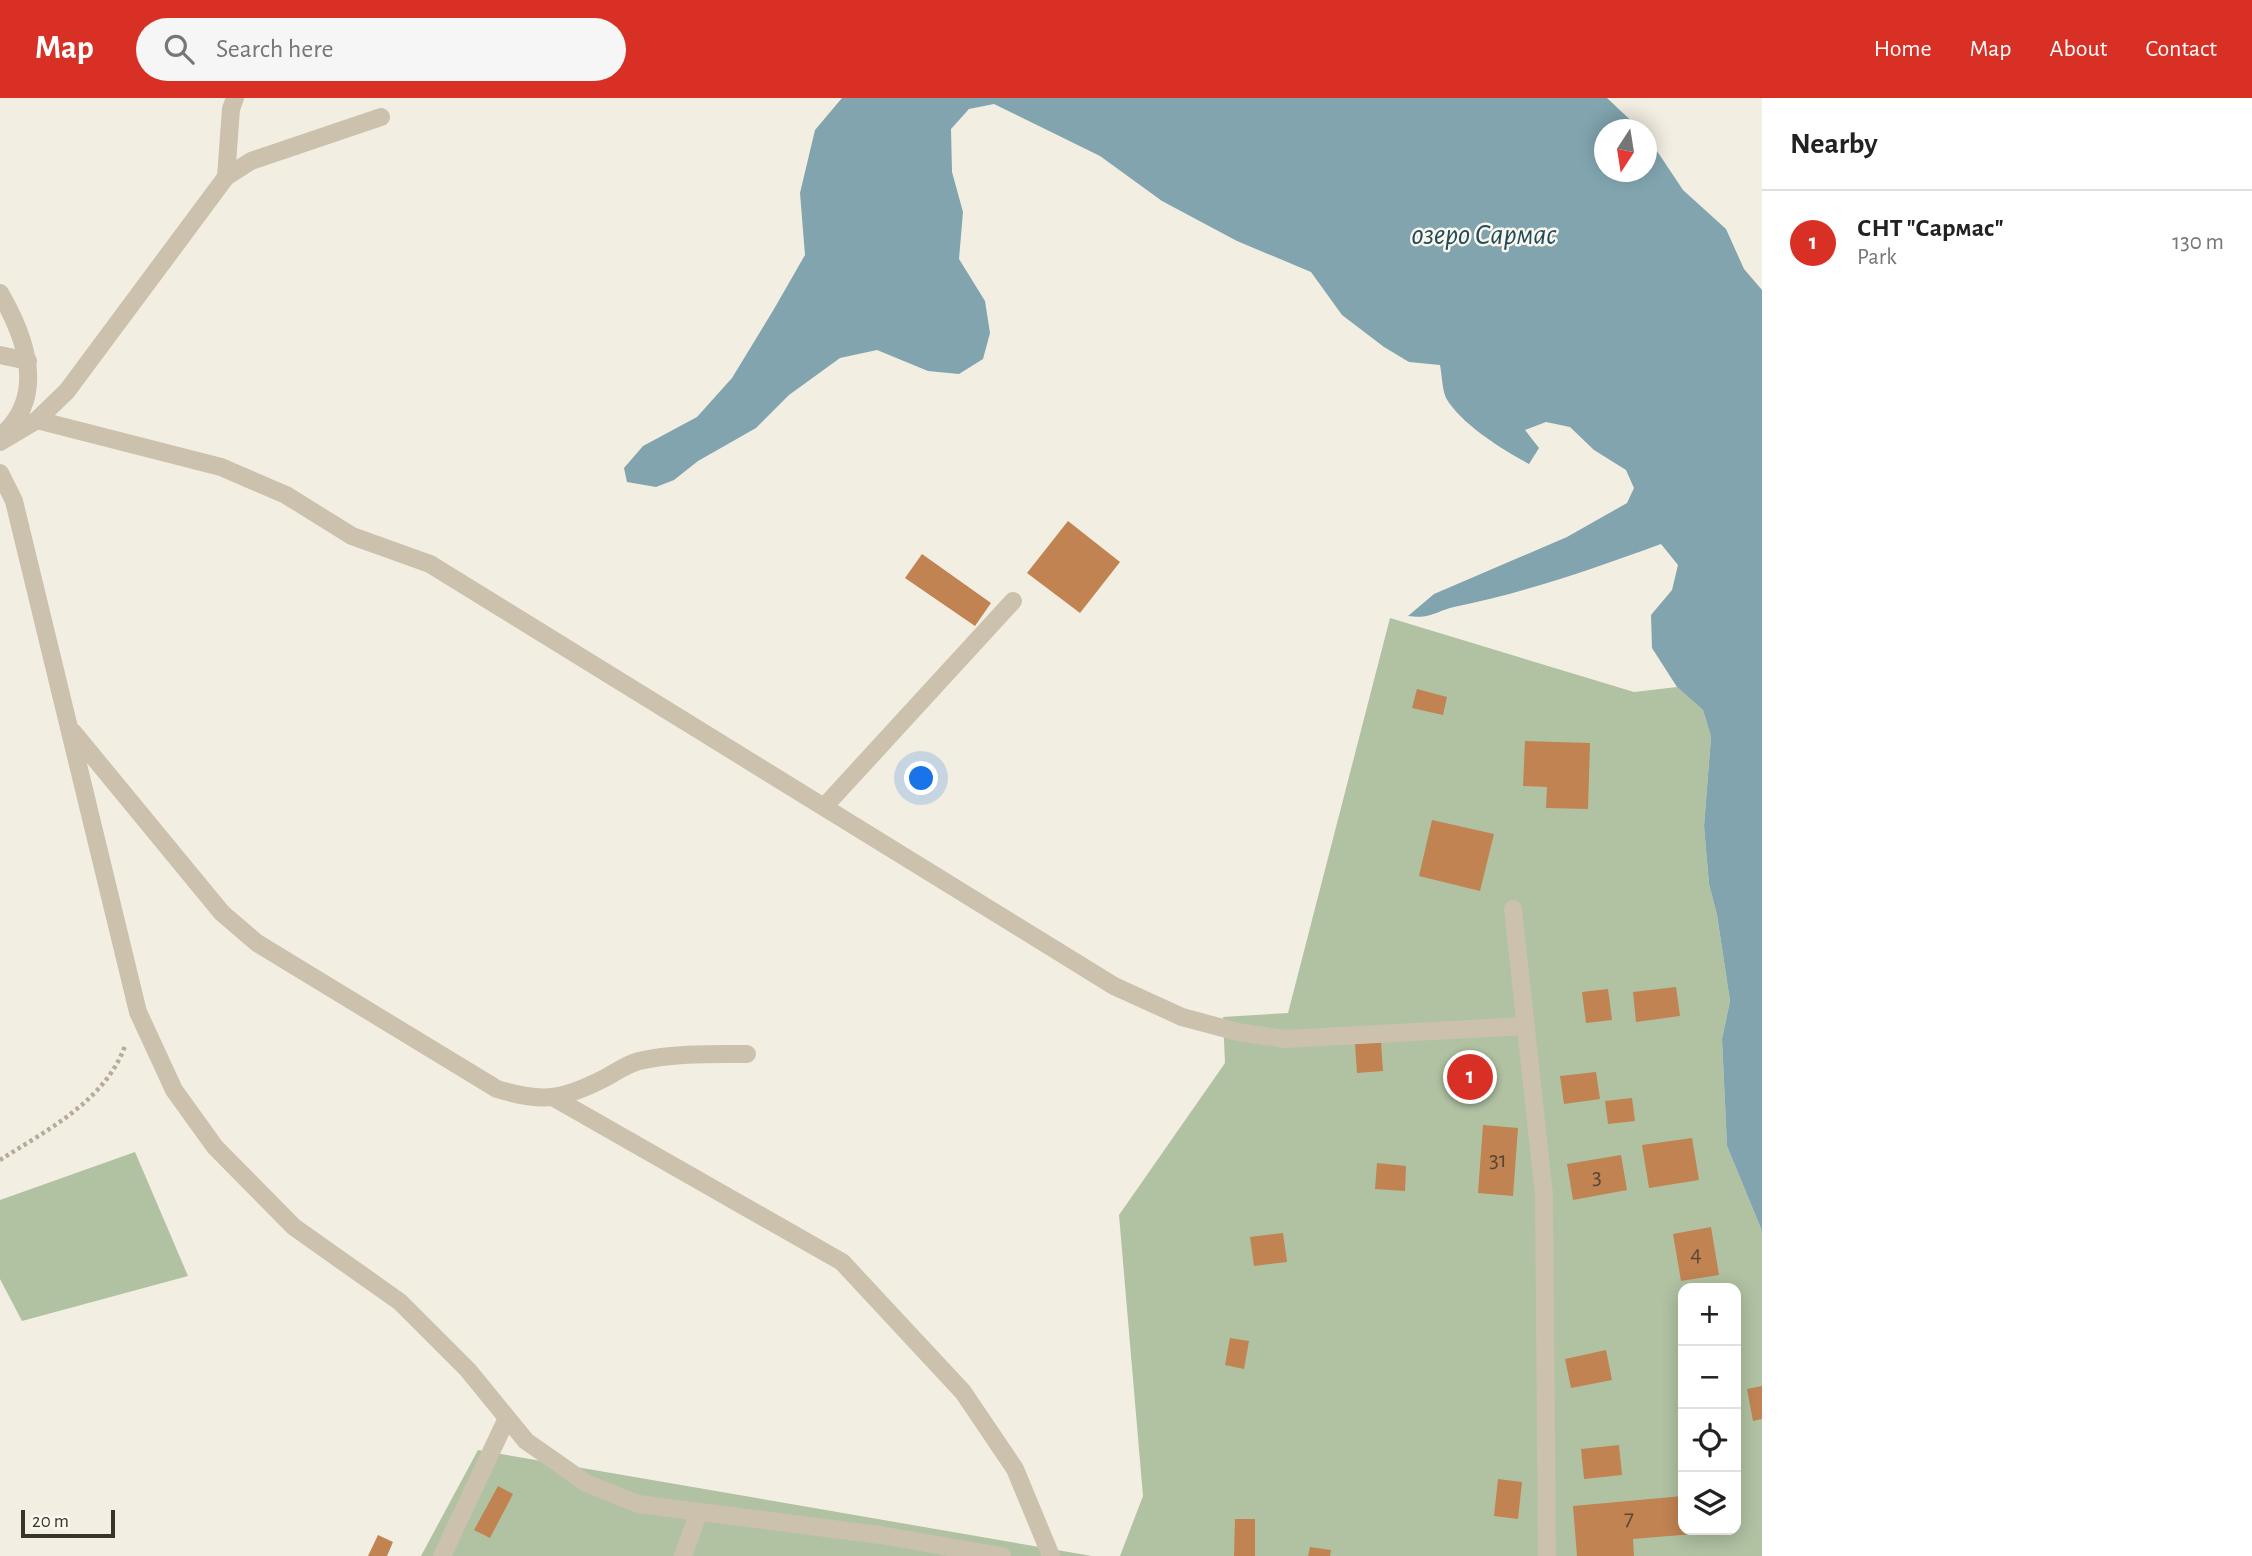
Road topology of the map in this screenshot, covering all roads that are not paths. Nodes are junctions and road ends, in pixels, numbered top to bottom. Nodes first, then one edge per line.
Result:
1 (235, 98) edge
2 (381, 117) dead end
3 (226, 177) junction
4 (0, 293) edge
5 (0, 355) edge
6 (28, 361) junction
7 (37, 420) junction
8 (0, 436) edge
9 (0, 442) edge
10 (0, 473) edge
11 (1013, 601) dead end
12 (69, 727) junction
13 (824, 807) junction
14 (1513, 909) dead end
15 (1525, 1026) junction
16 (747, 1054) dead end
17 (555, 1099) junction
18 (507, 1418) junction
19 (698, 1514) junction
20 (442, 1556) edge
21 (683, 1556) edge
22 (1002, 1556) edge
23 (1051, 1556) edge
24 (1547, 1556) edge

1 - 3 street
2 - 3 street
3 - 7 street
4 - 6 street
5 - 6 street
6 - 8 street
7 - 9 street
7 - 13 street
10 - 12 street
11 - 13 street
12 - 17 street
12 - 18 street
13 - 15 street
14 - 15 street
15 - 24 street
16 - 17 street
17 - 23 street
18 - 19 street
18 - 20 street
19 - 21 street
19 - 22 street

